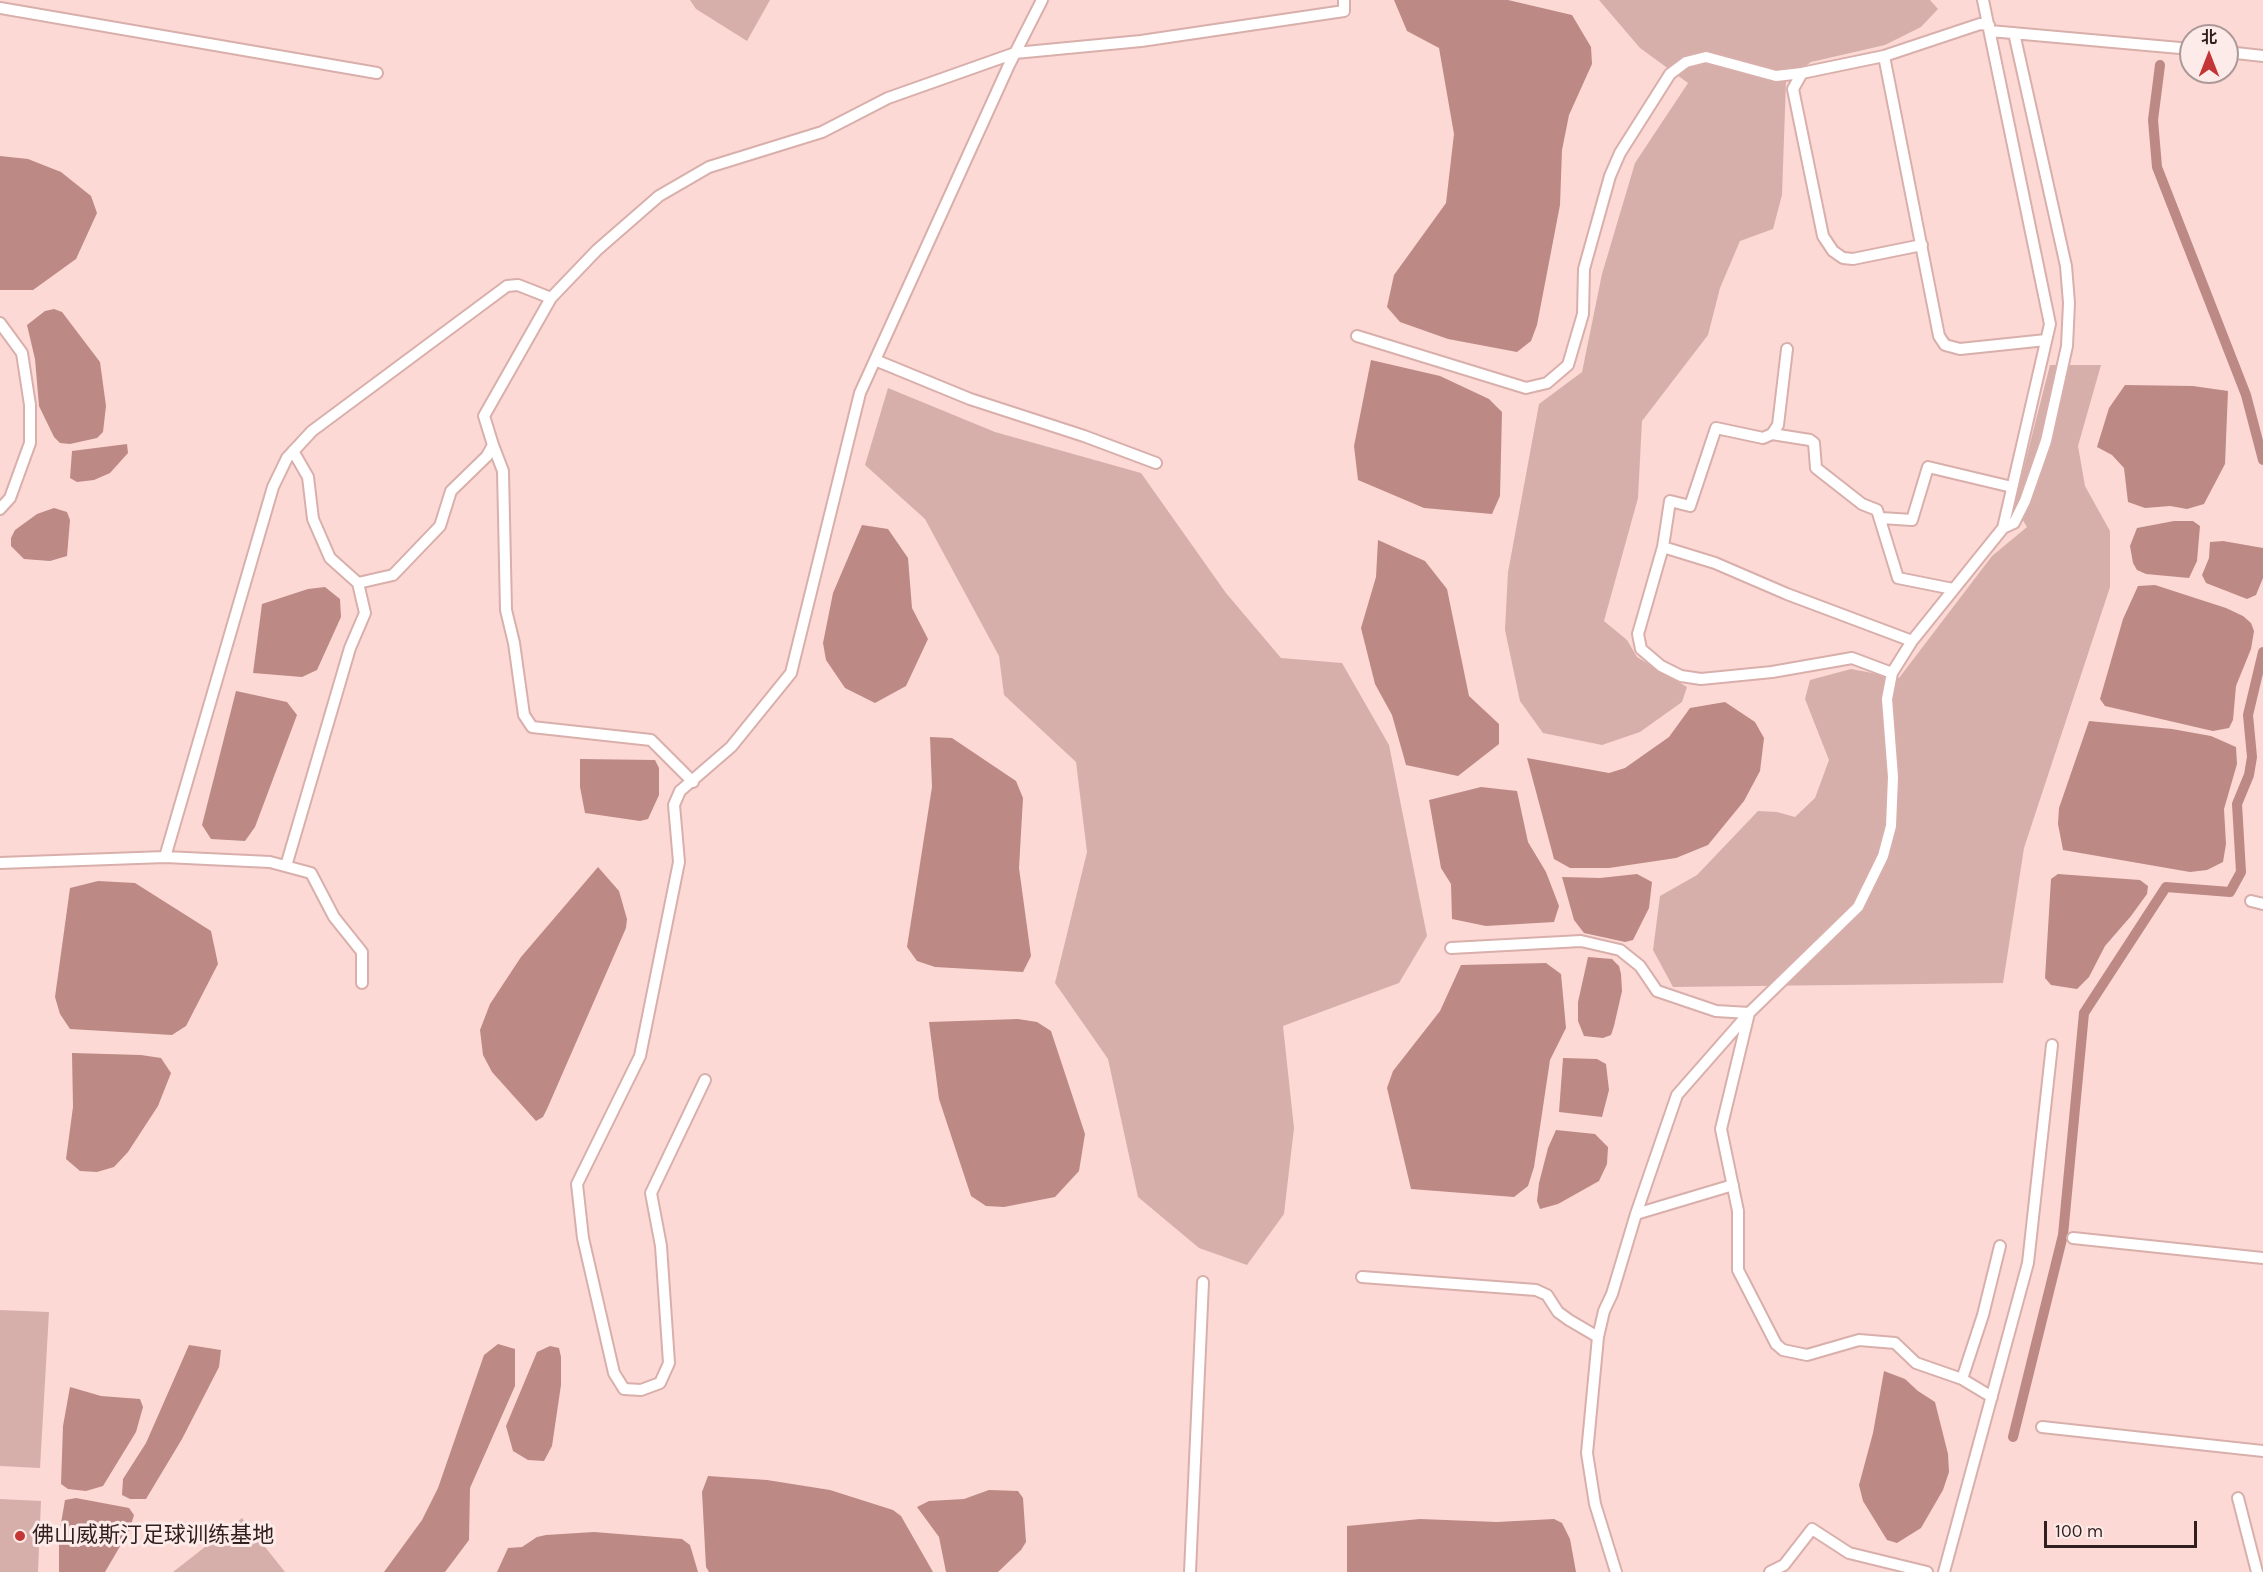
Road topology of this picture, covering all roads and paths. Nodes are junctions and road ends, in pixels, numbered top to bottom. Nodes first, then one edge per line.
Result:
1 (1042, 0) edge
2 (1344, 0) edge
3 (1983, 0) edge
4 (0, 8) edge
5 (1990, 28) junction
6 (2014, 33) junction
7 (2179, 48) edge
8 (1015, 53) junction
9 (2239, 53) edge
10 (1884, 56) junction
11 (2263, 56) edge
12 (377, 73) dead end
13 (1802, 73) junction
14 (1922, 245) junction
15 (551, 298) junction
16 (0, 322) edge
17 (1357, 336) dead end
18 (2046, 340) junction
19 (1787, 349) dead end
20 (875, 360) junction
21 (1772, 434) junction
22 (493, 445) junction
23 (293, 450) junction
24 (1156, 463) dead end
25 (2012, 487) junction
26 (0, 509) edge
27 (1881, 518) junction
28 (2002, 528) junction
29 (1663, 547) junction
30 (358, 583) junction
31 (1953, 589) junction
32 (1912, 640) junction
33 (1892, 673) junction
34 (693, 782) junction
35 (165, 857) junction
36 (0, 863) edge
37 (286, 866) junction
38 (2251, 901) dead end
39 (2263, 904) edge
40 (1451, 948) dead end
41 (362, 982) dead end
42 (1749, 1012) junction
43 (2052, 1045) dead end
44 (705, 1080) dead end
45 (1733, 1185) junction
46 (1636, 1214) junction
47 (2073, 1238) dead end
48 (2000, 1246) dead end
49 (2263, 1258) edge
50 (1362, 1277) dead end
51 (1203, 1282) dead end
52 (1598, 1337) junction
53 (1962, 1379) junction
54 (1992, 1397) junction
55 (2042, 1427) dead end
56 (2263, 1451) edge
57 (2238, 1498) dead end
58 (1190, 1572) edge
59 (1617, 1572) edge
60 (1770, 1572) edge
61 (1927, 1572) edge
62 (1944, 1572) edge
63 (2257, 1572) edge

1 - 8 street
2 - 8 street
3 - 5 street
4 - 12 street
5 - 6 street
5 - 10 street
5 - 18 street
6 - 7 street
6 - 28 street
8 - 15 street
8 - 20 street
9 - 11 street
10 - 13 street
10 - 14 street
13 - 14 street
13 - 17 street
14 - 18 street
15 - 22 street
15 - 23 street
16 - 26 street
18 - 25 street
19 - 21 street
20 - 24 street
20 - 34 street
21 - 27 street
21 - 29 street
22 - 30 street
22 - 34 street
23 - 30 street
23 - 35 street
25 - 27 street
25 - 28 street
27 - 31 street
28 - 31 street
29 - 32 street
29 - 33 street
30 - 37 street
31 - 32 street
32 - 33 street
33 - 42 street
34 - 44 street
35 - 36 street
35 - 37 street
37 - 41 street
38 - 39 street
40 - 42 street
42 - 45 street
42 - 46 street
43 - 54 street
45 - 46 street
45 - 53 street
46 - 52 street
47 - 49 street
48 - 53 street
50 - 52 street
51 - 58 street
52 - 59 street
53 - 54 street
54 - 62 street
55 - 56 street
57 - 63 street
60 - 61 street

